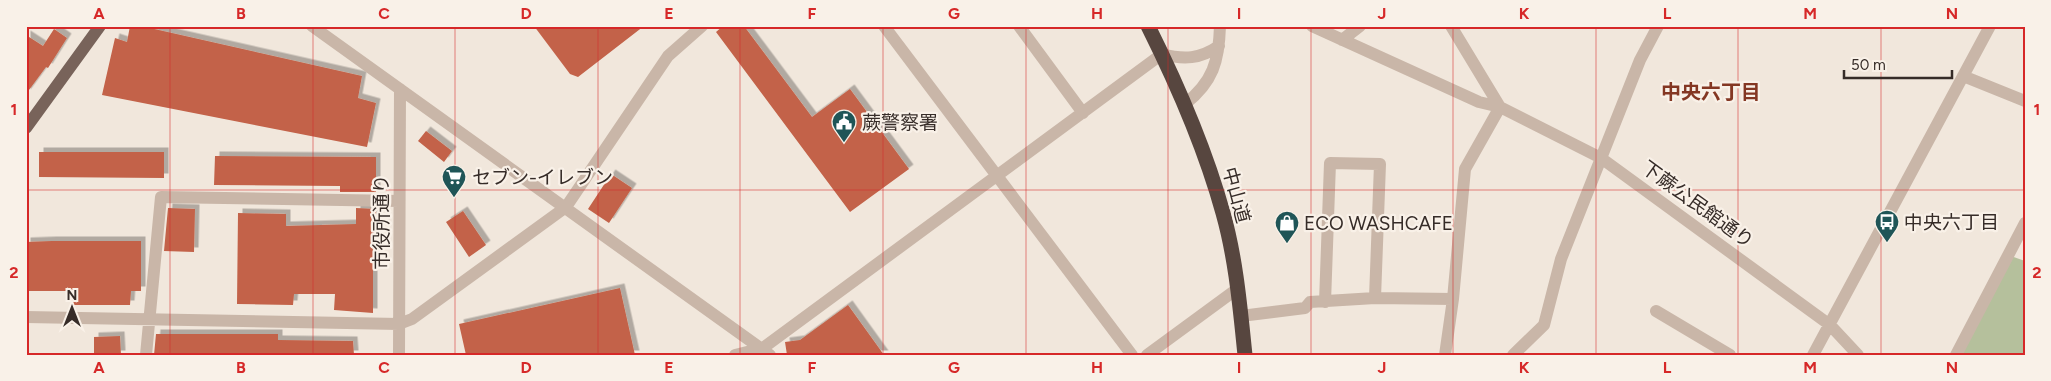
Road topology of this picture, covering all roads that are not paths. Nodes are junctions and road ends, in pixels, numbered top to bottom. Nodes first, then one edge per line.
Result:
1 (100, 26) edge
2 (312, 26) edge
3 (702, 26) edge
4 (884, 26) edge
5 (1019, 26) edge
6 (1148, 26) edge
7 (1220, 26) edge
8 (1312, 26) edge
9 (1360, 26) edge
10 (1451, 26) edge
11 (1658, 26) edge
12 (1990, 26) edge
13 (1342, 40) junction
14 (1219, 46) junction
15 (1162, 54) junction
16 (1963, 76) junction
17 (400, 89) junction
18 (2025, 101) edge
19 (1185, 104) junction
20 (1500, 107) junction
21 (1083, 114) junction
22 (26, 128) edge
23 (1601, 158) junction
24 (996, 176) junction
25 (399, 201) junction
26 (566, 207) junction
27 (2025, 223) edge
28 (1238, 289) junction
29 (1375, 298) junction
30 (1453, 299) junction
31 (1325, 302) junction
32 (1656, 311) dead end
33 (1241, 316) junction
34 (26, 317) edge
35 (149, 318) junction
36 (399, 324) junction
37 (1830, 325) junction
38 (765, 353) edge
39 (146, 355) edge
40 (399, 355) edge
41 (735, 355) edge
42 (1132, 355) edge
43 (1147, 355) edge
44 (1246, 355) edge
45 (1445, 355) edge
46 (1512, 355) edge
47 (1730, 355) edge
48 (1813, 355) edge
49 (1858, 355) edge
50 (1956, 355) edge

1 - 22 main road
2 - 17 street
3 - 26 street
4 - 24 street
5 - 21 street
6 - 15 highway, 中山道
7 - 14 street
8 - 13 street, 下蕨公民館通り
9 - 13 street
10 - 20 street
11 - 23 street
12 - 16 street
13 - 20 street, 下蕨公民館通り
14 - 15 street
14 - 19 street
15 - 19 highway, 中山道
15 - 21 street
16 - 18 street
16 - 37 street
17 - 25 street, 市役所通り
17 - 26 street
19 - 28 highway, 中山道
20 - 23 street, 下蕨公民館通り
20 - 30 street
21 - 24 street
23 - 37 street, 下蕨公民館通り
23 - 46 street
24 - 38 street
24 - 42 street
25 - 35 street
25 - 36 street, 市役所通り
26 - 36 street
26 - 38 street
27 - 50 street
28 - 33 highway, 中山道
28 - 43 street
29 - 30 street
29 - 31 street
29 - 31 street
30 - 45 street
31 - 33 street
32 - 47 street
33 - 44 highway, 中山道
34 - 35 street
35 - 36 street
35 - 39 street
36 - 40 street, 市役所通り
37 - 48 street
37 - 49 street, 下蕨公民館通り
38 - 41 street

